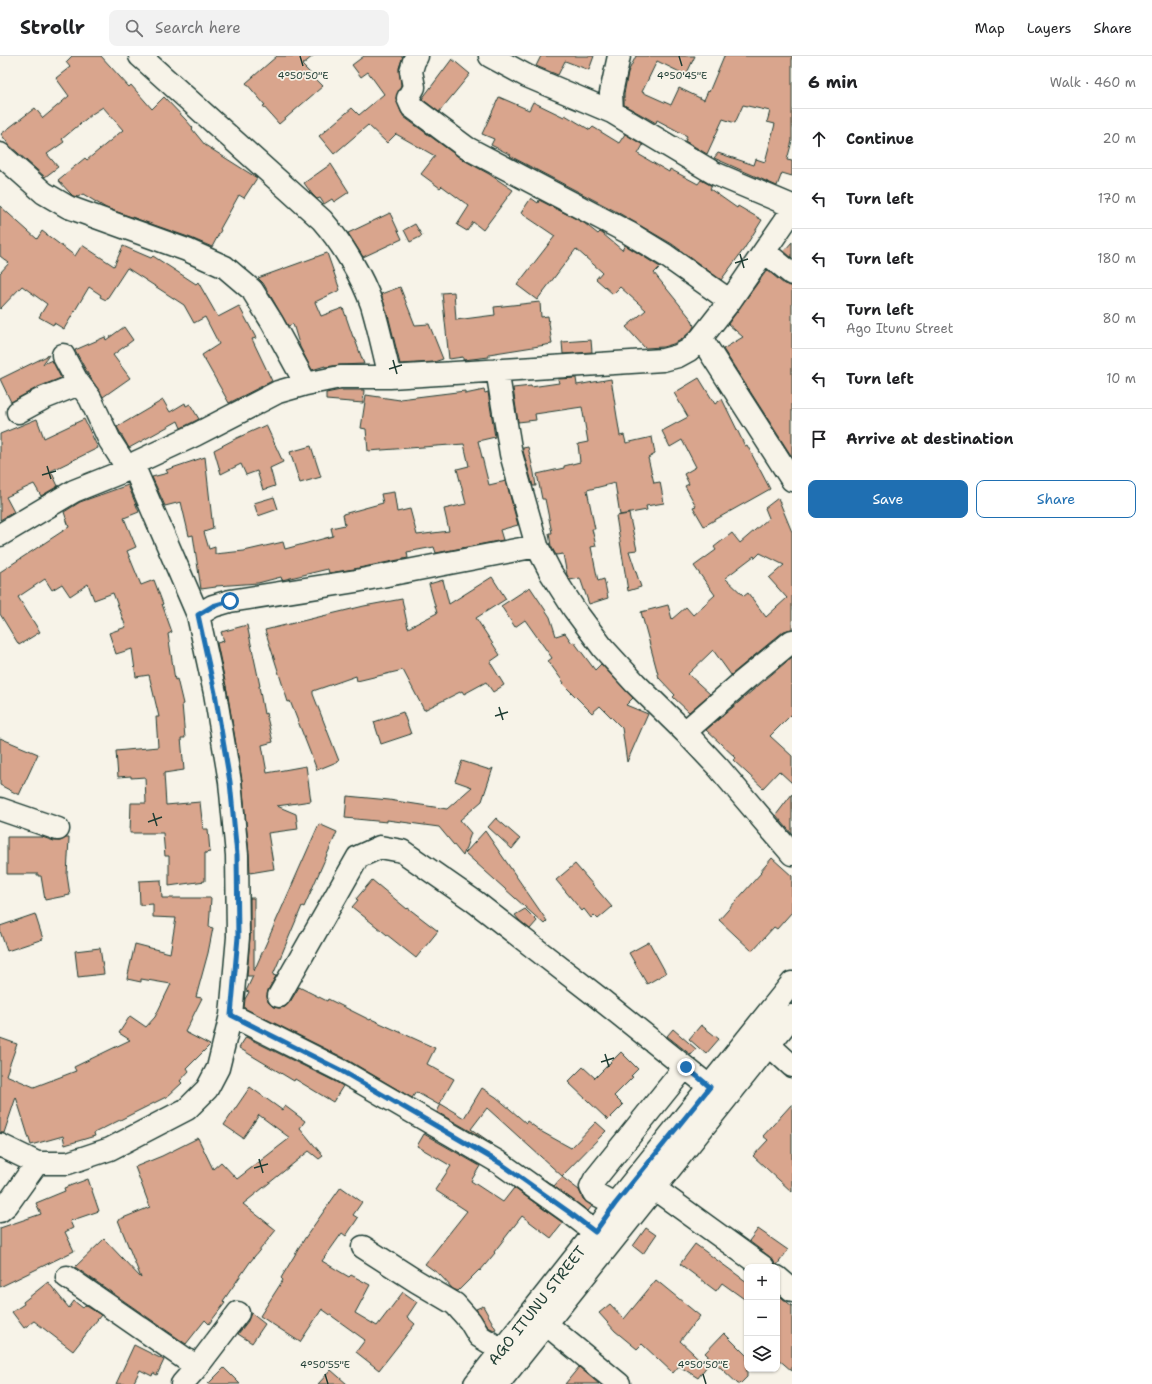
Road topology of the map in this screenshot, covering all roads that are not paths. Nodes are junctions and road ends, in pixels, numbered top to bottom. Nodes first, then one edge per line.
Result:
1 (140, 56) edge
2 (417, 56) edge
3 (490, 56) edge
4 (619, 56) edge
5 (612, 112) junction
6 (0, 154) edge
7 (792, 206) edge
8 (792, 211) edge
9 (765, 252) junction
10 (792, 274) edge
11 (730, 301) junction
12 (701, 338) junction
13 (63, 355) dead end
14 (497, 370) junction
15 (390, 377) junction
16 (79, 384) junction
17 (306, 384) junction
18 (18, 412) dead end
19 (131, 468) junction
20 (792, 480) edge
21 (0, 535) edge
22 (537, 546) junction
23 (198, 615) junction
24 (792, 641) edge
25 (685, 732) junction
26 (0, 809) edge
27 (58, 829) dead end
28 (792, 854) edge
29 (792, 983) edge
30 (279, 996) dead end
31 (231, 1015) junction
32 (792, 1016) edge
33 (769, 1045) junction
34 (792, 1066) edge
35 (686, 1067) junction
36 (710, 1087) junction
37 (0, 1145) edge
38 (37, 1163) junction
39 (654, 1189) junction
40 (615, 1204) junction
41 (0, 1211) edge
42 (595, 1232) junction
43 (363, 1247) dead end
44 (759, 1264) edge
45 (67, 1277) dead end
46 (780, 1280) edge
47 (792, 1290) edge
48 (238, 1313) dead end
49 (546, 1324) junction
50 (502, 1350) junction
51 (197, 1367) junction
52 (182, 1384) edge
53 (475, 1384) edge
54 (498, 1384) edge
55 (619, 1384) edge

1 - 15 street
2 - 11 street
3 - 5 street
4 - 5 street
5 - 7 street
6 - 17 street
8 - 9 street
9 - 10 street
9 - 11 street
11 - 12 street
12 - 14 street
12 - 20 street
13 - 16 street
14 - 15 street
14 - 22 street
15 - 17 street
16 - 18 street
16 - 19 street
17 - 19 street
19 - 21 street
19 - 23 street
22 - 23 street
22 - 25 street
23 - 31 street
24 - 25 street
25 - 28 street
26 - 27 street
29 - 36 street, AGO ITUNU STREET
30 - 35 street
31 - 38 street
31 - 42 street
32 - 33 street, AGO ITUNU STREET
33 - 34 street
33 - 39 street, AGO ITUNU STREET
35 - 36 street
35 - 40 street
36 - 40 street, AGO ITUNU STREET
37 - 38 street
38 - 41 street
39 - 44 street
39 - 49 street, AGO ITUNU STREET
40 - 42 street, AGO ITUNU STREET
42 - 50 street, AGO ITUNU STREET
43 - 50 street
45 - 51 street
46 - 47 street
48 - 51 street
49 - 54 street, AGO ITUNU STREET
49 - 55 street
50 - 53 street, AGO ITUNU STREET
51 - 52 street

